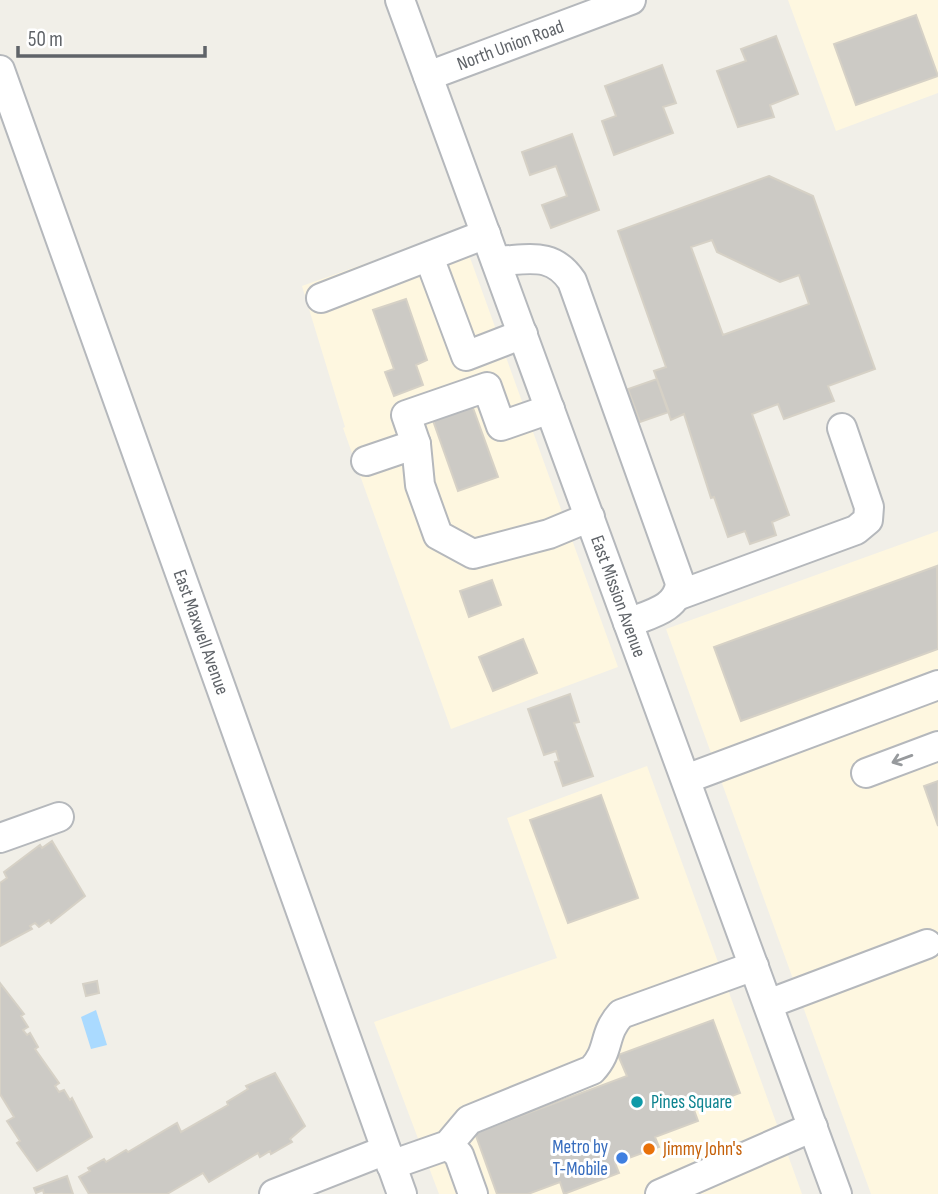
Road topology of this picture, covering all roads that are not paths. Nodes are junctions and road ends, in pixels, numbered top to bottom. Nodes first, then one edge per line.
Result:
1 (400, 0) edge
2 (631, 0) edge
3 (0, 70) edge
4 (428, 76) junction
5 (486, 234) junction
6 (429, 257) junction
7 (496, 261) junction
8 (321, 298) dead end
9 (523, 334) junction
10 (550, 409) junction
11 (842, 428) dead end
12 (416, 444) junction
13 (366, 461) dead end
14 (590, 517) junction
15 (679, 595) junction
16 (628, 623) junction
17 (938, 685) edge
18 (938, 746) edge
19 (866, 773) dead end
20 (686, 779) junction
21 (59, 817) dead end
22 (0, 838) edge
23 (927, 944) dead end
24 (754, 966) junction
25 (768, 1004) junction
26 (813, 1127) junction
27 (448, 1145) junction
28 (389, 1158) junction
29 (274, 1194) edge
30 (402, 1194) edge
31 (473, 1194) edge
32 (660, 1194) edge
33 (837, 1194) edge

1 - 4 street, East Mission Avenue
2 - 4 street, North Union Road
3 - 28 street, East Maxwell Avenue
4 - 5 street, East Mission Avenue
5 - 6 street
5 - 7 street, East Mission Avenue
6 - 8 street
6 - 9 street
7 - 9 street, East Mission Avenue
7 - 15 street
9 - 10 street, East Mission Avenue
10 - 12 street
10 - 14 street, East Mission Avenue
11 - 15 street
12 - 13 street
12 - 14 street
14 - 16 street, East Mission Avenue
15 - 16 street
16 - 20 street, East Mission Avenue
17 - 20 street
18 -> 19 street
20 - 24 street, East Mission Avenue
21 - 22 street
23 - 25 street
24 - 25 street, East Mission Avenue
24 - 27 street
25 - 26 street, East Mission Avenue
26 - 32 street
26 - 33 street, East Mission Avenue
27 - 28 street
27 - 31 street
28 - 29 street
28 - 30 street, East Maxwell Avenue

